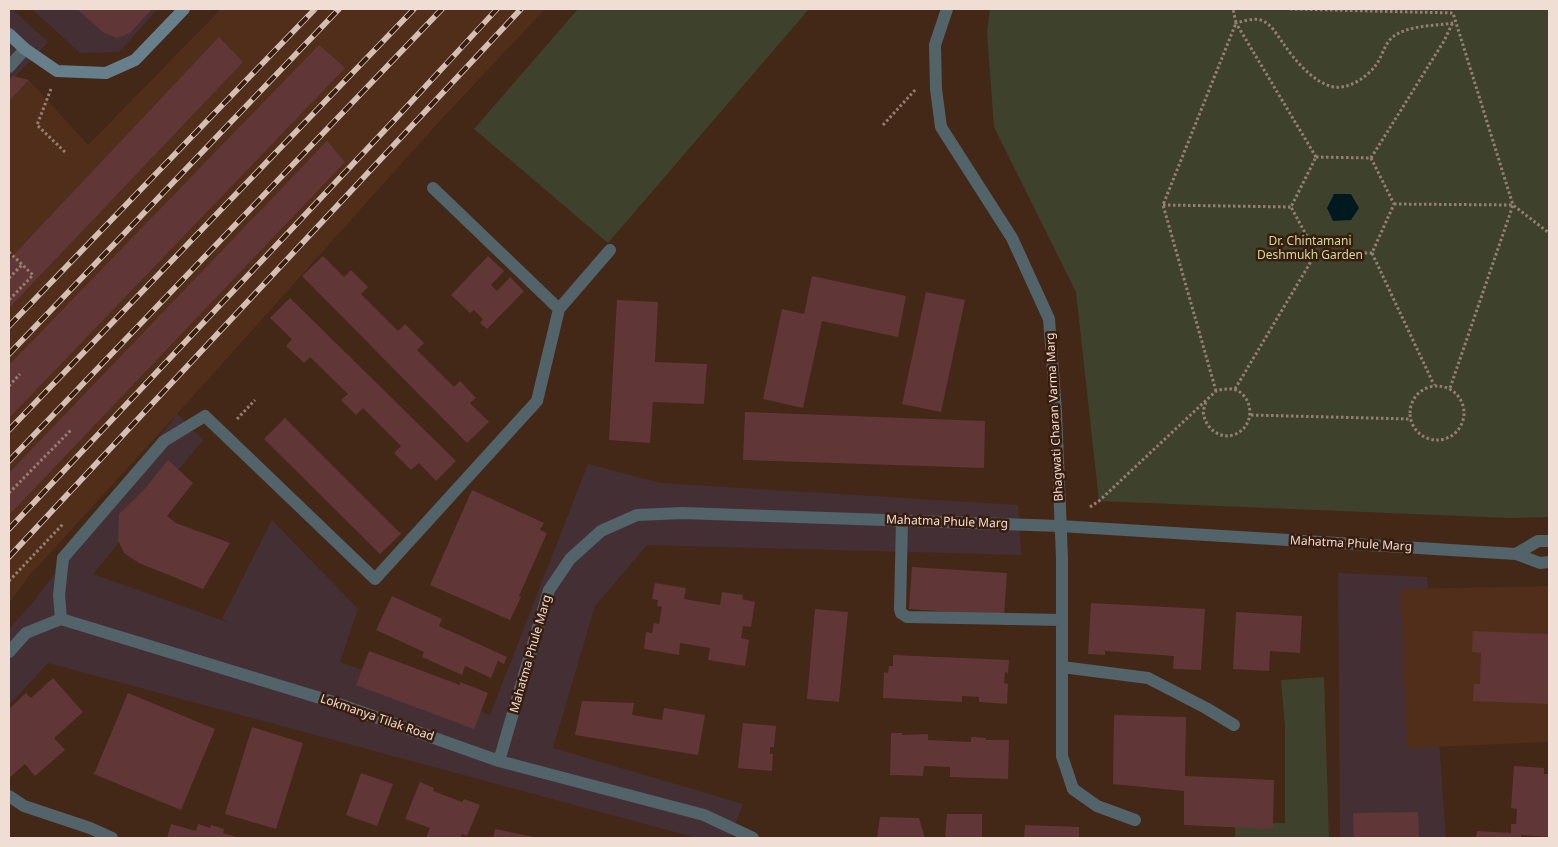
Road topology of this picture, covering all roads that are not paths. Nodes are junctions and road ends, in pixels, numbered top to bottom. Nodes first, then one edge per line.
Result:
1 (184, 9) edge
2 (947, 9) edge
3 (9, 34) edge
4 (25, 50) junction
5 (9, 66) edge
6 (434, 188) dead end
7 (610, 250) dead end
8 (559, 309) junction
9 (902, 521) junction
10 (1060, 526) junction
11 (1549, 540) edge
12 (1516, 554) junction
13 (1549, 562) edge
14 (61, 619) junction
15 (1062, 620) junction
16 (9, 652) edge
17 (1062, 667) junction
18 (1234, 725) dead end
19 (499, 761) junction
20 (9, 796) edge
21 (1135, 820) dead end
22 (112, 838) edge
23 (753, 838) edge

1 - 4 main road
2 - 10 street, Bhagwati Charan Varma Marg
3 - 4 main road
4 - 5 street
6 - 8 street
7 - 8 street
8 - 14 street
9 - 10 street, Mahatma Phule Marg
9 - 15 street
9 - 19 street, Mahatma Phule Marg
10 - 12 street, Mahatma Phule Marg
10 - 15 street, Bhagwati Charan Varma Marg
11 - 12 street
12 - 13 street, Mahatma Phule Marg
14 - 16 street
14 - 19 street, Lokmanya Tilak Road
15 - 17 street, Bhagwati Charan Varma Marg
17 - 18 street
17 - 21 street, Bhagwati Charan Varma Marg
19 - 23 street, Lokmanya Tilak Road
20 - 22 street

